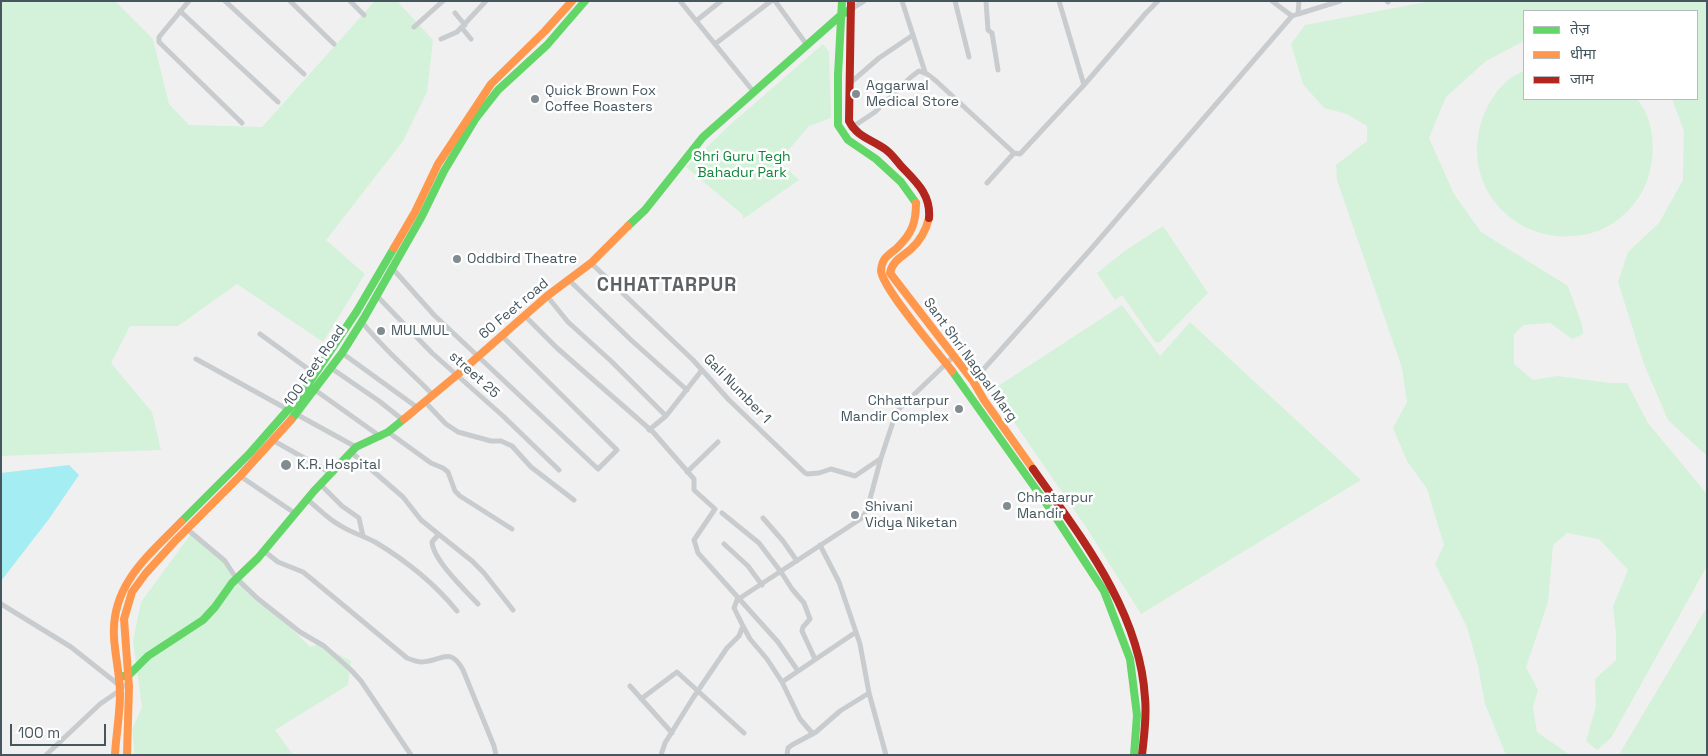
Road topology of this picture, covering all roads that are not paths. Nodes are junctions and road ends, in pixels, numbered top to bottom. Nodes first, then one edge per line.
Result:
1 (189, 1) edge
2 (226, 1) edge
3 (290, 1) edge
4 (350, 1) edge
5 (443, 1) edge
6 (486, 1) edge
7 (572, 1) edge
8 (585, 1) edge
9 (680, 1) edge
10 (721, 1) edge
11 (773, 1) edge
12 (842, 1) edge
13 (864, 1) edge
14 (902, 1) edge
15 (955, 1) edge
16 (986, 1) edge
17 (1059, 1) edge
18 (1158, 1) edge
19 (1272, 1) edge
20 (1299, 1) edge
21 (1340, 1) edge
22 (851, 5) edge
23 (180, 11) junction
24 (454, 13) dead end
25 (364, 14) dead end
26 (1298, 14) junction
27 (841, 15) junction
28 (1292, 16) junction
29 (696, 22) junction
30 (463, 26) junction
31 (414, 27) dead end
32 (912, 35) junction
33 (471, 39) dead end
34 (440, 40) dead end
35 (334, 44) dead end
36 (715, 44) junction
37 (806, 45) junction
38 (969, 56) dead end
39 (998, 70) dead end
40 (925, 72) junction
41 (304, 74) dead end
42 (849, 85) junction
43 (1084, 85) junction
44 (753, 91) junction
45 (278, 102) dead end
46 (242, 123) dead end
47 (851, 128) junction
48 (1014, 153) junction
49 (987, 183) dead end
50 (433, 184) junction
51 (591, 263) junction
52 (393, 269) junction
53 (569, 280) junction
54 (377, 296) junction
55 (546, 296) junction
56 (524, 315) junction
57 (362, 322) junction
58 (260, 334) dead end
59 (501, 335) junction
60 (342, 353) junction
61 (478, 355) junction
62 (953, 357) junction
63 (196, 359) dead end
64 (946, 364) junction
65 (331, 368) junction
66 (702, 370) junction
67 (315, 374) junction
68 (457, 375) junction
69 (972, 381) junction
70 (315, 390) junction
71 (688, 390) junction
72 (432, 395) junction
73 (424, 402) junction
74 (418, 408) junction
75 (288, 409) junction
76 (297, 414) junction
77 (666, 416) junction
78 (403, 420) junction
79 (649, 430) junction
80 (388, 432) junction
81 (381, 437) junction
82 (274, 441) junction
83 (718, 442) dead end
84 (353, 450) junction
85 (881, 458) junction
86 (559, 470) dead end
87 (687, 472) junction
88 (331, 473) junction
89 (240, 476) junction
90 (320, 484) junction
91 (308, 500) junction
92 (574, 500) dead end
93 (1061, 508) junction
94 (722, 513) dead end
95 (296, 514) junction
96 (1053, 514) junction
97 (764, 518) dead end
98 (512, 528) dead end
99 (187, 529) junction
100 (438, 534) junction
101 (363, 536) junction
102 (724, 544) dead end
103 (820, 545) junction
104 (264, 551) junction
105 (797, 561) junction
106 (781, 572) junction
107 (239, 576) junction
108 (762, 585) junction
109 (740, 598) junction
110 (1, 604) edge
111 (478, 604) dead end
112 (513, 610) dead end
113 (457, 611) dead end
114 (743, 626) junction
115 (856, 632) junction
116 (815, 659) junction
117 (798, 671) junction
118 (119, 676) junction
119 (128, 676) junction
120 (782, 682) junction
121 (630, 686) dead end
122 (128, 687) junction
123 (119, 688) junction
124 (697, 692) junction
125 (869, 693) junction
126 (641, 699) junction
127 (672, 733) junction
128 (744, 734) dead end
129 (812, 734) junction
130 (46, 755) edge
131 (116, 755) edge
132 (127, 755) edge
133 (411, 755) edge
134 (496, 755) edge
135 (661, 755) edge
136 (787, 755) edge
137 (886, 755) edge
138 (1134, 755) edge
139 (1142, 755) edge

1 - 23 street
2 - 41 street
3 - 35 street
4 - 25 street
5 - 31 street
6 - 30 street
7 - 50 street, 100 Feet Road
8 - 50 street, 100 Feet Road
9 - 29 street
10 - 29 street
11 - 36 street
11 - 37 street
12 - 27 street, Sant Shri Nagpal Marg
13 - 22 street
14 - 32 street
15 - 38 street
16 - 39 street
17 - 43 street
18 - 43 street
19 - 28 street
20 - 26 street
21 - 26 street
22 - 27 street, 60 Feet road
22 - 42 street
23 - 45 street
23 - 46 street
24 - 30 street
26 - 28 street
27 - 37 street, 60 Feet road
27 - 64 street, Sant Shri Nagpal Marg
28 - 69 street
29 - 36 street
30 - 33 street
30 - 34 street
32 - 40 street
32 - 42 street
36 - 44 street
37 - 44 street, 60 Feet road
40 - 47 street
40 - 48 street
42 - 47 street
43 - 48 street
44 - 51 street, 60 Feet road
47 - 62 street, Sant Shri Nagpal Marg
48 - 49 street
50 - 52 street, 100 Feet Road
50 - 67 street, 100 Feet Road
51 - 53 street, 60 Feet road
51 - 66 street, Gali Number 1
52 - 54 street, 100 Feet Road
52 - 61 street
53 - 55 street, 60 Feet road
53 - 71 street
54 - 57 street, 100 Feet Road
54 - 68 street, street 25
55 - 56 street, 60 Feet road
55 - 77 street
56 - 59 street, 60 Feet road
56 - 79 street
57 - 60 street, 100 Feet Road
57 - 72 street
58 - 67 street
59 - 61 street, 60 Feet road
59 - 61 street
60 - 65 street, 100 Feet Road
60 - 74 street
61 - 68 street, 60 Feet road
62 - 64 street
62 - 69 street, Sant Shri Nagpal Marg
63 - 75 street
64 - 85 street
64 - 96 street, Sant Shri Nagpal Marg
65 - 70 street, 100 Feet Road
65 - 78 street
66 - 71 street
66 - 85 street, Gali Number 1
67 - 75 street, 100 Feet Road
68 - 72 street, 60 Feet road
68 - 86 street, street 25
69 - 93 street, Sant Shri Nagpal Marg
70 - 76 street, 100 Feet Road
70 - 81 street
71 - 77 street
72 - 73 street, 60 Feet road
73 - 74 street, 60 Feet road
73 - 92 street
74 - 78 street, 60 Feet road
75 - 76 street
75 - 118 street, 100 Feet Road
76 - 82 street, 100 Feet Road
76 - 84 street
77 - 79 street
78 - 80 street, 60 Feet road
79 - 87 street
80 - 81 street, 60 Feet road
80 - 98 street
81 - 84 street, 60 Feet road
82 - 88 street
82 - 89 street, 100 Feet Road
83 - 87 street
84 - 88 street, 60 Feet road
84 - 100 street
85 - 103 street
87 - 109 street
88 - 90 street, 60 Feet road
89 - 95 street
89 - 99 street, 100 Feet Road
90 - 91 street, 60 Feet road
90 - 101 street
91 - 95 street, 60 Feet road
91 - 101 street
93 - 96 street
93 - 139 street, Sant Shri Nagpal Marg
94 - 106 street
95 - 104 street, 60 Feet road
96 - 138 street, Sant Shri Nagpal Marg
97 - 105 street
99 - 107 street
99 - 119 street, 100 Feet Road
100 - 111 street
100 - 112 street
101 - 113 street
102 - 108 street
103 - 105 street
103 - 115 street
104 - 107 street, 60 Feet road
104 - 134 street
105 - 106 street
106 - 108 street
106 - 116 street
107 - 119 street, 60 Feet road
107 - 133 street
108 - 109 street
109 - 114 street
109 - 117 street
110 - 123 street
114 - 120 street
114 - 124 street
115 - 116 street
115 - 125 street
116 - 117 street
117 - 120 street
118 - 119 street
118 - 123 street, 100 Feet Road
119 - 122 street, 100 Feet Road
120 - 129 street
121 - 126 street
122 - 123 street
122 - 132 street, 100 Feet Road
123 - 130 street
123 - 131 street, 100 Feet Road
124 - 126 street
124 - 127 street
124 - 128 street
125 - 129 street
125 - 137 street
126 - 127 street
127 - 135 street
129 - 136 street

